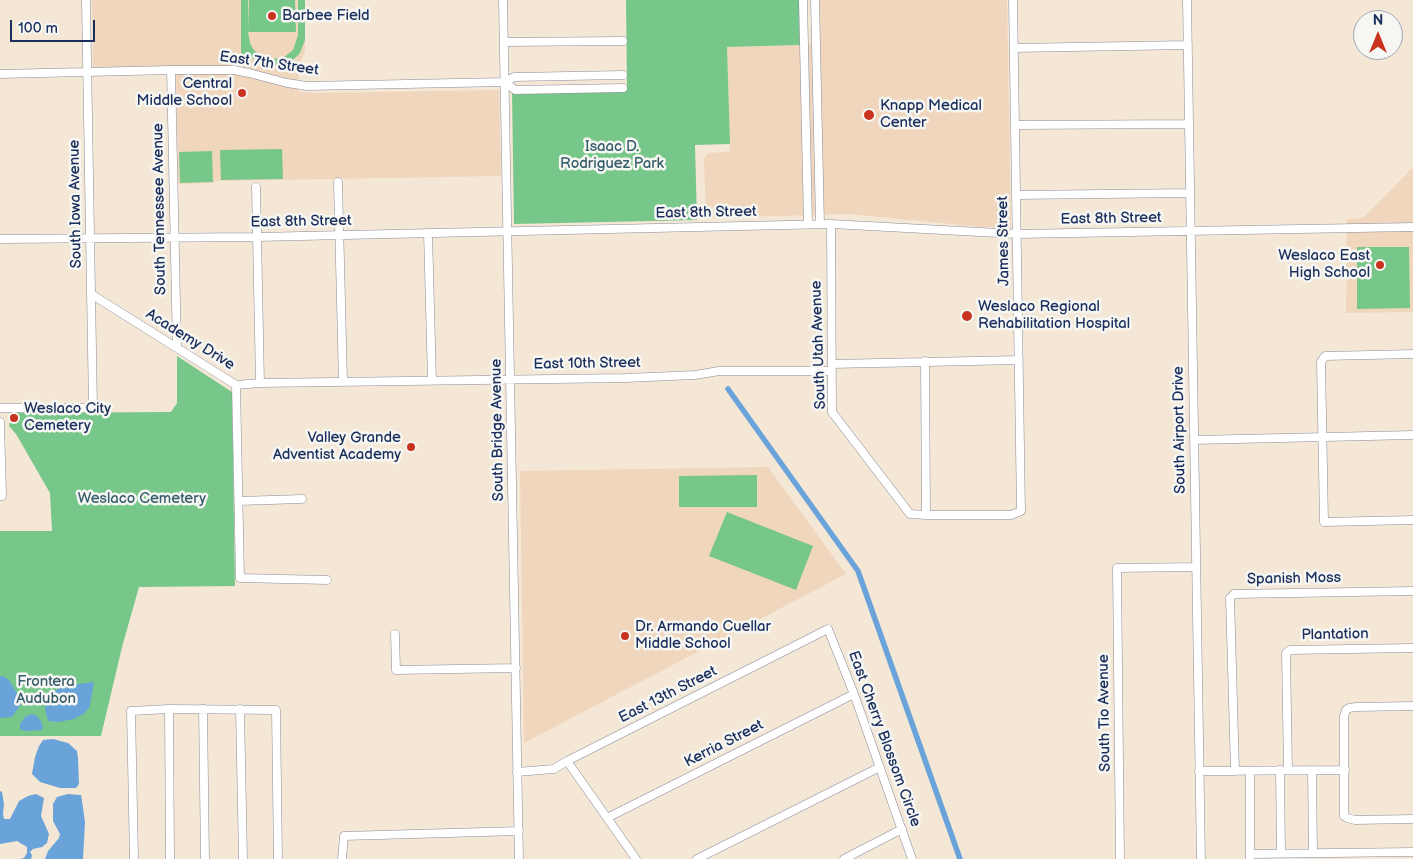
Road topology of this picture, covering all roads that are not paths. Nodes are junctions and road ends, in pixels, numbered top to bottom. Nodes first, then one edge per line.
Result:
1 (86, 0) edge
2 (504, 0) edge
3 (803, 0) edge
4 (815, 0) edge
5 (1014, 0) edge
6 (1187, 0) edge
7 (622, 41) dead end
8 (504, 42) junction
9 (1188, 45) junction
10 (1014, 48) junction
11 (171, 70) junction
12 (88, 72) junction
13 (0, 74) edge
14 (623, 75) dead end
15 (505, 82) junction
16 (623, 88) dead end
17 (1189, 124) junction
18 (1016, 125) junction
19 (338, 182) dead end
20 (256, 187) dead end
21 (1190, 193) junction
22 (1016, 195) junction
23 (808, 224) junction
24 (820, 224) junction
25 (830, 224) junction
26 (1413, 227) edge
27 (508, 231) junction
28 (1190, 231) junction
29 (428, 233) junction
30 (1017, 234) junction
31 (339, 235) junction
32 (174, 237) junction
33 (257, 237) junction
34 (90, 238) junction
35 (0, 239) edge
36 (91, 294) junction
37 (176, 348) junction
38 (1413, 354) edge
39 (1019, 360) junction
40 (925, 361) junction
41 (832, 368) junction
42 (511, 379) junction
43 (432, 381) junction
44 (343, 382) junction
45 (260, 383) junction
46 (236, 385) junction
47 (0, 404) edge
48 (0, 408) edge
49 (0, 413) edge
50 (0, 422) edge
51 (1413, 435) edge
52 (1322, 437) junction
53 (1194, 440) junction
54 (1, 496) edge
55 (302, 499) dead end
56 (239, 501) junction
57 (926, 515) junction
58 (1413, 520) edge
59 (1196, 567) junction
60 (327, 580) dead end
61 (1413, 591) edge
62 (828, 629) joint
63 (396, 634) dead end
64 (1413, 648) edge
65 (516, 668) junction
66 (854, 694) junction
67 (1413, 706) edge
68 (168, 709) junction
69 (203, 709) junction
70 (240, 709) junction
71 (567, 761) junction
72 (880, 767) junction
73 (1250, 770) junction
74 (1284, 770) junction
75 (1312, 770) junction
76 (1345, 770) junction
77 (1200, 771) junction
78 (1235, 771) junction
79 (517, 772) junction
80 (607, 818) junction
81 (1413, 819) edge
82 (902, 830) junction
83 (518, 831) junction
84 (1413, 852) edge
85 (1281, 853) junction
86 (1313, 853) junction
87 (1250, 856) edge
88 (134, 859) edge
89 (170, 859) edge
90 (205, 859) edge
91 (243, 859) edge
92 (278, 859) edge
93 (342, 859) edge
94 (519, 859) edge
95 (636, 859) edge
96 (697, 859) edge
97 (844, 859) edge
98 (912, 859) edge
99 (1120, 859) edge
100 (1201, 859) edge

1 - 12 street, South Iowa Avenue
2 - 8 street, South Bridge Avenue
3 - 23 street
4 - 24 street
5 - 10 street, James Street
6 - 9 street, South Airport Drive
7 - 8 street
8 - 15 street, South Bridge Avenue
9 - 10 street
9 - 17 street, South Airport Drive
10 - 18 street, James Street
11 - 12 street, East 7th Street
11 - 15 street, East 7th Street
11 - 32 street, South Tennessee Avenue
12 - 13 street, East 7th Street
12 - 34 street, South Iowa Avenue
14 - 15 street, East 7th Street
15 - 16 street, East 7th Street
15 - 27 street, South Bridge Avenue
17 - 18 street
17 - 21 street, South Airport Drive
18 - 22 street, James Street
19 - 31 street
20 - 33 street
21 - 22 street
21 - 28 street, South Airport Drive
22 - 30 street, James Street
23 - 24 street, East 8th Street
23 - 27 street, East 8th Street
24 - 25 street, East 8th Street
25 - 30 street, East 8th Street
25 - 41 street, South Utah Avenue
26 - 28 street, East 8th Street
27 - 29 street, East 8th Street
27 - 42 street, South Bridge Avenue
28 - 30 street, East 8th Street
28 - 53 street, South Airport Drive
29 - 31 street, East 8th Street
29 - 43 street
30 - 39 street, James Street
31 - 33 street, East 8th Street
31 - 44 street
32 - 33 street, East 8th Street
32 - 34 street, East 8th Street
32 - 37 street, South Tennessee Avenue
33 - 45 street
34 - 35 street, East 8th Street
34 - 36 street, South Iowa Avenue
36 - 37 street, Academy Drive
36 - 48 street, South Iowa Avenue
37 - 46 street, Academy Drive
38 - 52 street
39 - 40 street, East 10th Street
39 - 57 street, James Street
40 - 41 street, East 10th Street
40 - 57 street
41 - 42 street, East 10th Street
41 - 57 street, South Utah Avenue
42 - 43 street, East 10th Street
42 - 65 street, South Bridge Avenue
43 - 44 street, East 10th Street
44 - 45 street, Academy Drive
45 - 46 street, Academy Drive
46 - 56 street
47 - 48 street
48 - 49 street
50 - 54 street
51 - 52 street
52 - 53 street
52 - 58 street
53 - 59 street, South Airport Drive
55 - 56 street
56 - 60 street
59 - 77 street, South Airport Drive
59 - 99 street, South Tio Avenue
61 - 78 street, Spanish Moss
62 - 66 street, East Cherry Blossom Circle
62 - 71 street, East 13th Street
63 - 65 street
64 - 74 street, Plantation
65 - 79 street, South Bridge Avenue
66 - 72 street, East Cherry Blossom Circle
66 - 80 street, Kerria Street
67 - 76 street
68 - 69 street
68 - 88 street
68 - 89 street
69 - 70 street
69 - 90 street
70 - 91 street
70 - 92 street
71 - 79 street, East 13th Street
71 - 80 street
72 - 82 street, East Cherry Blossom Circle
72 - 96 street
73 - 74 street
73 - 78 street
73 - 87 street
74 - 75 street
74 - 85 street
75 - 76 street
75 - 86 street
76 - 81 street
77 - 78 street
77 - 100 street, South Airport Drive
79 - 83 street, South Bridge Avenue
80 - 95 street
82 - 97 street
82 - 98 street, East Cherry Blossom Circle
83 - 93 street
83 - 94 street, South Bridge Avenue
84 - 86 street
85 - 86 street
85 - 87 street

